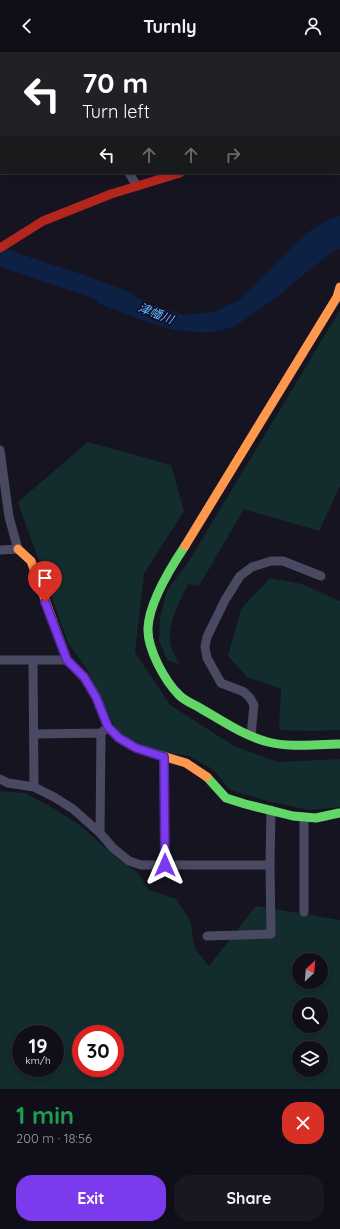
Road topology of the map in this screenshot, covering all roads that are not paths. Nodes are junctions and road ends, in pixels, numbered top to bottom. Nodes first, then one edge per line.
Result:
1 (130, 174) edge
2 (177, 174) edge
3 (137, 186) junction
4 (0, 248) edge
5 (340, 287) edge
6 (0, 450) edge
7 (18, 549) junction
8 (0, 550) edge
9 (321, 576) dead end
10 (0, 660) edge
11 (33, 660) junction
12 (67, 660) junction
13 (104, 730) junction
14 (34, 734) junction
15 (251, 734) junction
16 (340, 744) edge
17 (164, 757) junction
18 (0, 779) edge
19 (34, 787) junction
20 (271, 810) junction
21 (339, 813) dead end
22 (304, 817) junction
23 (100, 833) junction
24 (165, 865) junction
25 (270, 865) junction
26 (304, 912) dead end
27 (207, 936) dead end

1 - 3 street
2 - 3 street
3 - 4 street
5 - 15 street
6 - 7 street
7 - 8 street
7 - 12 street
9 - 15 street
10 - 11 street
11 - 12 street
11 - 14 street
12 - 13 street
13 - 14 street
13 - 17 street
13 - 23 street
14 - 19 street
15 - 16 street
17 - 20 street
17 - 24 street
18 - 19 street
19 - 23 street
20 - 22 street
20 - 25 street
21 - 22 street
22 - 26 street
23 - 24 street
24 - 25 street
25 - 27 street

